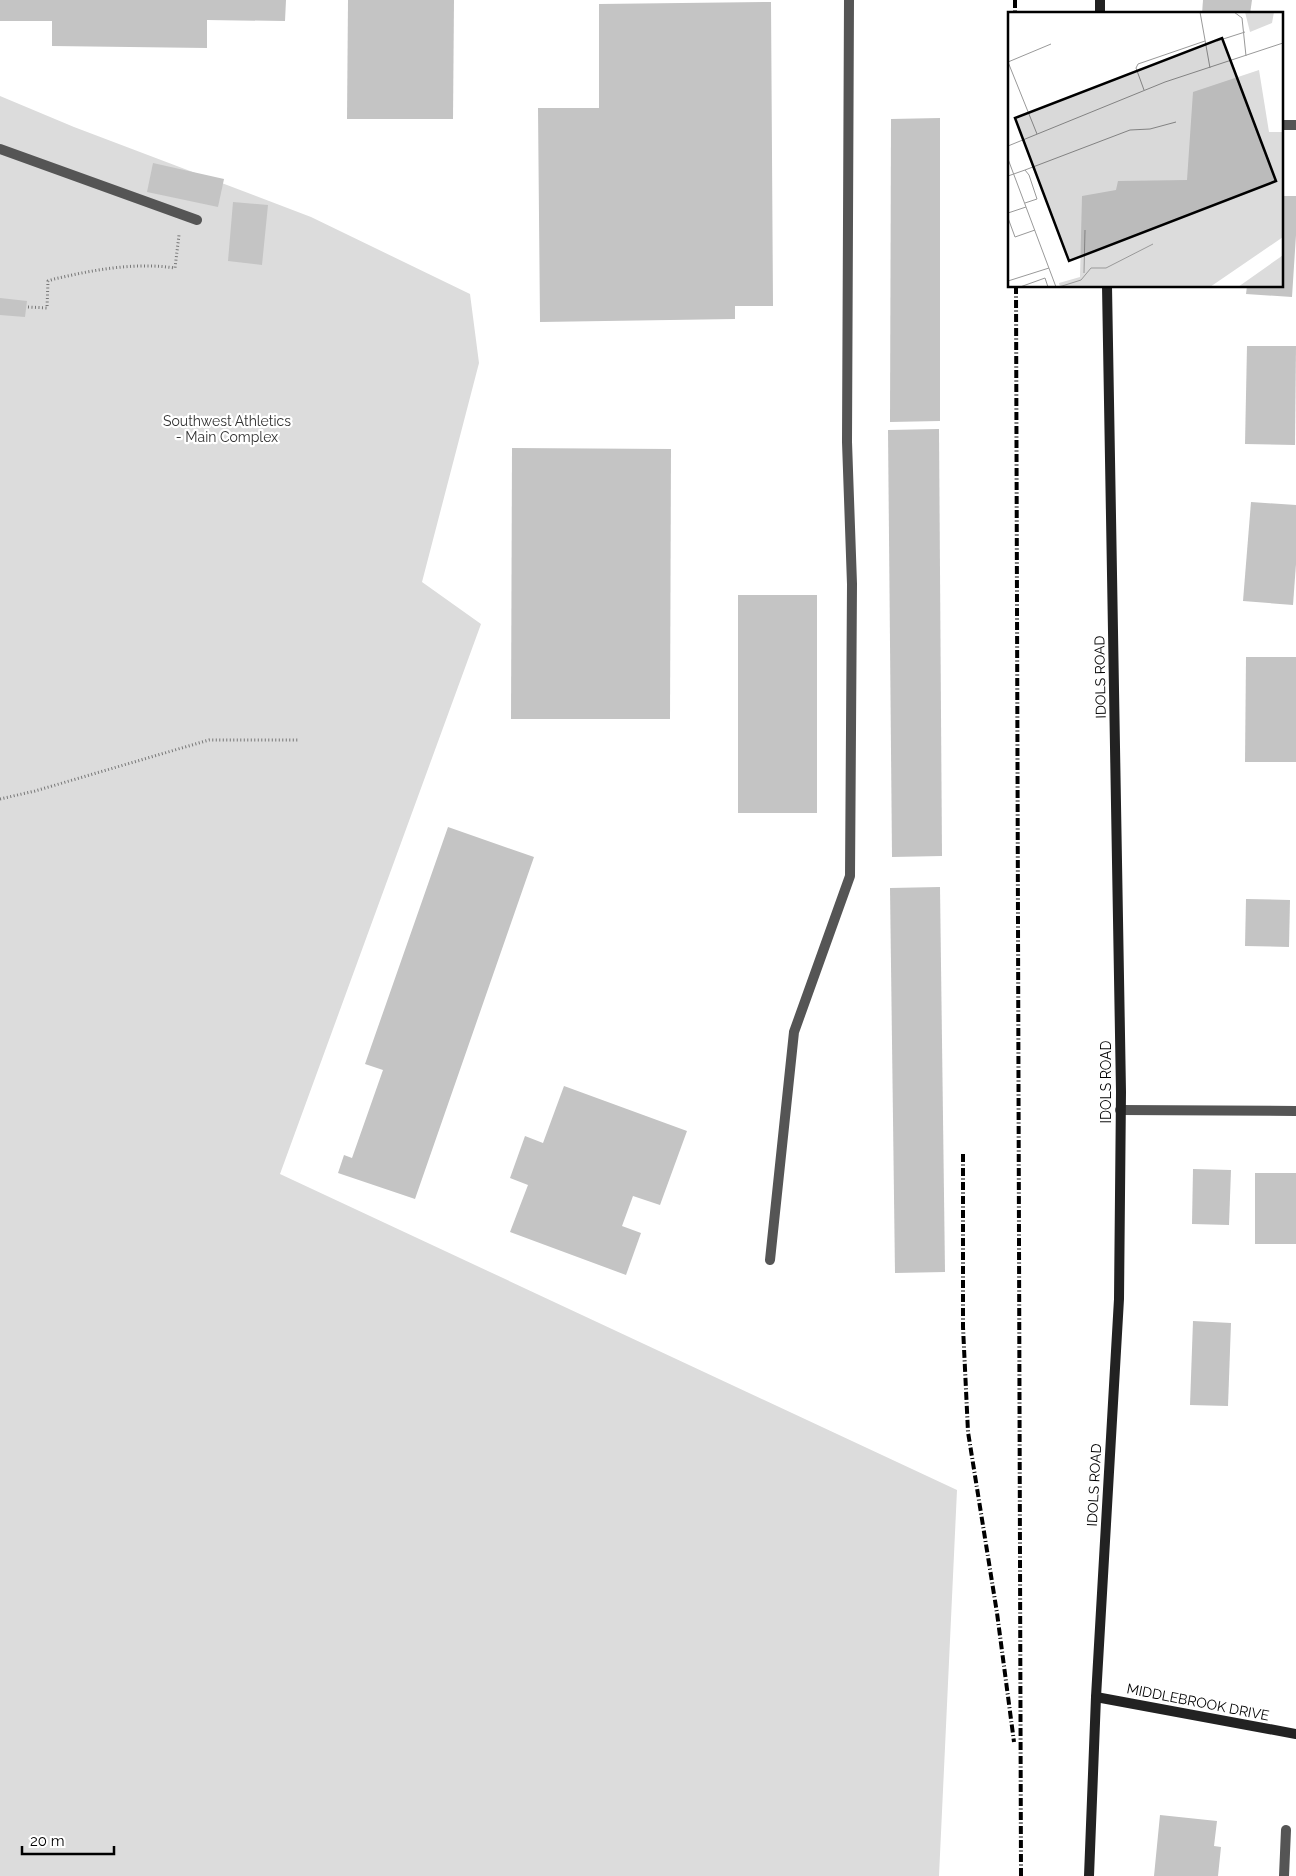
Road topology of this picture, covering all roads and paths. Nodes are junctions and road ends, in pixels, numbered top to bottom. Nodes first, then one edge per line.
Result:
1 (849, 0) edge
2 (0, 149) edge
3 (181, 214) junction
4 (197, 220) dead end
5 (1107, 288) edge
6 (28, 307) dead end
7 (299, 740) dead end
8 (0, 799) edge
9 (1120, 1110) junction
10 (1296, 1111) edge
11 (770, 1260) dead end
12 (1096, 1697) junction
13 (1296, 1734) edge
14 (1286, 1830) dead end
15 (1089, 1876) edge
16 (1284, 1876) edge

1 - 11 street
2 - 3 street
3 - 4 street
3 - 6 path
5 - 9 street, IDOLS ROAD
7 - 8 path
9 - 10 street
9 - 12 street, IDOLS ROAD
12 - 13 street, MIDDLEBROOK DRIVE
12 - 15 street, IDOLS ROAD
14 - 16 street

